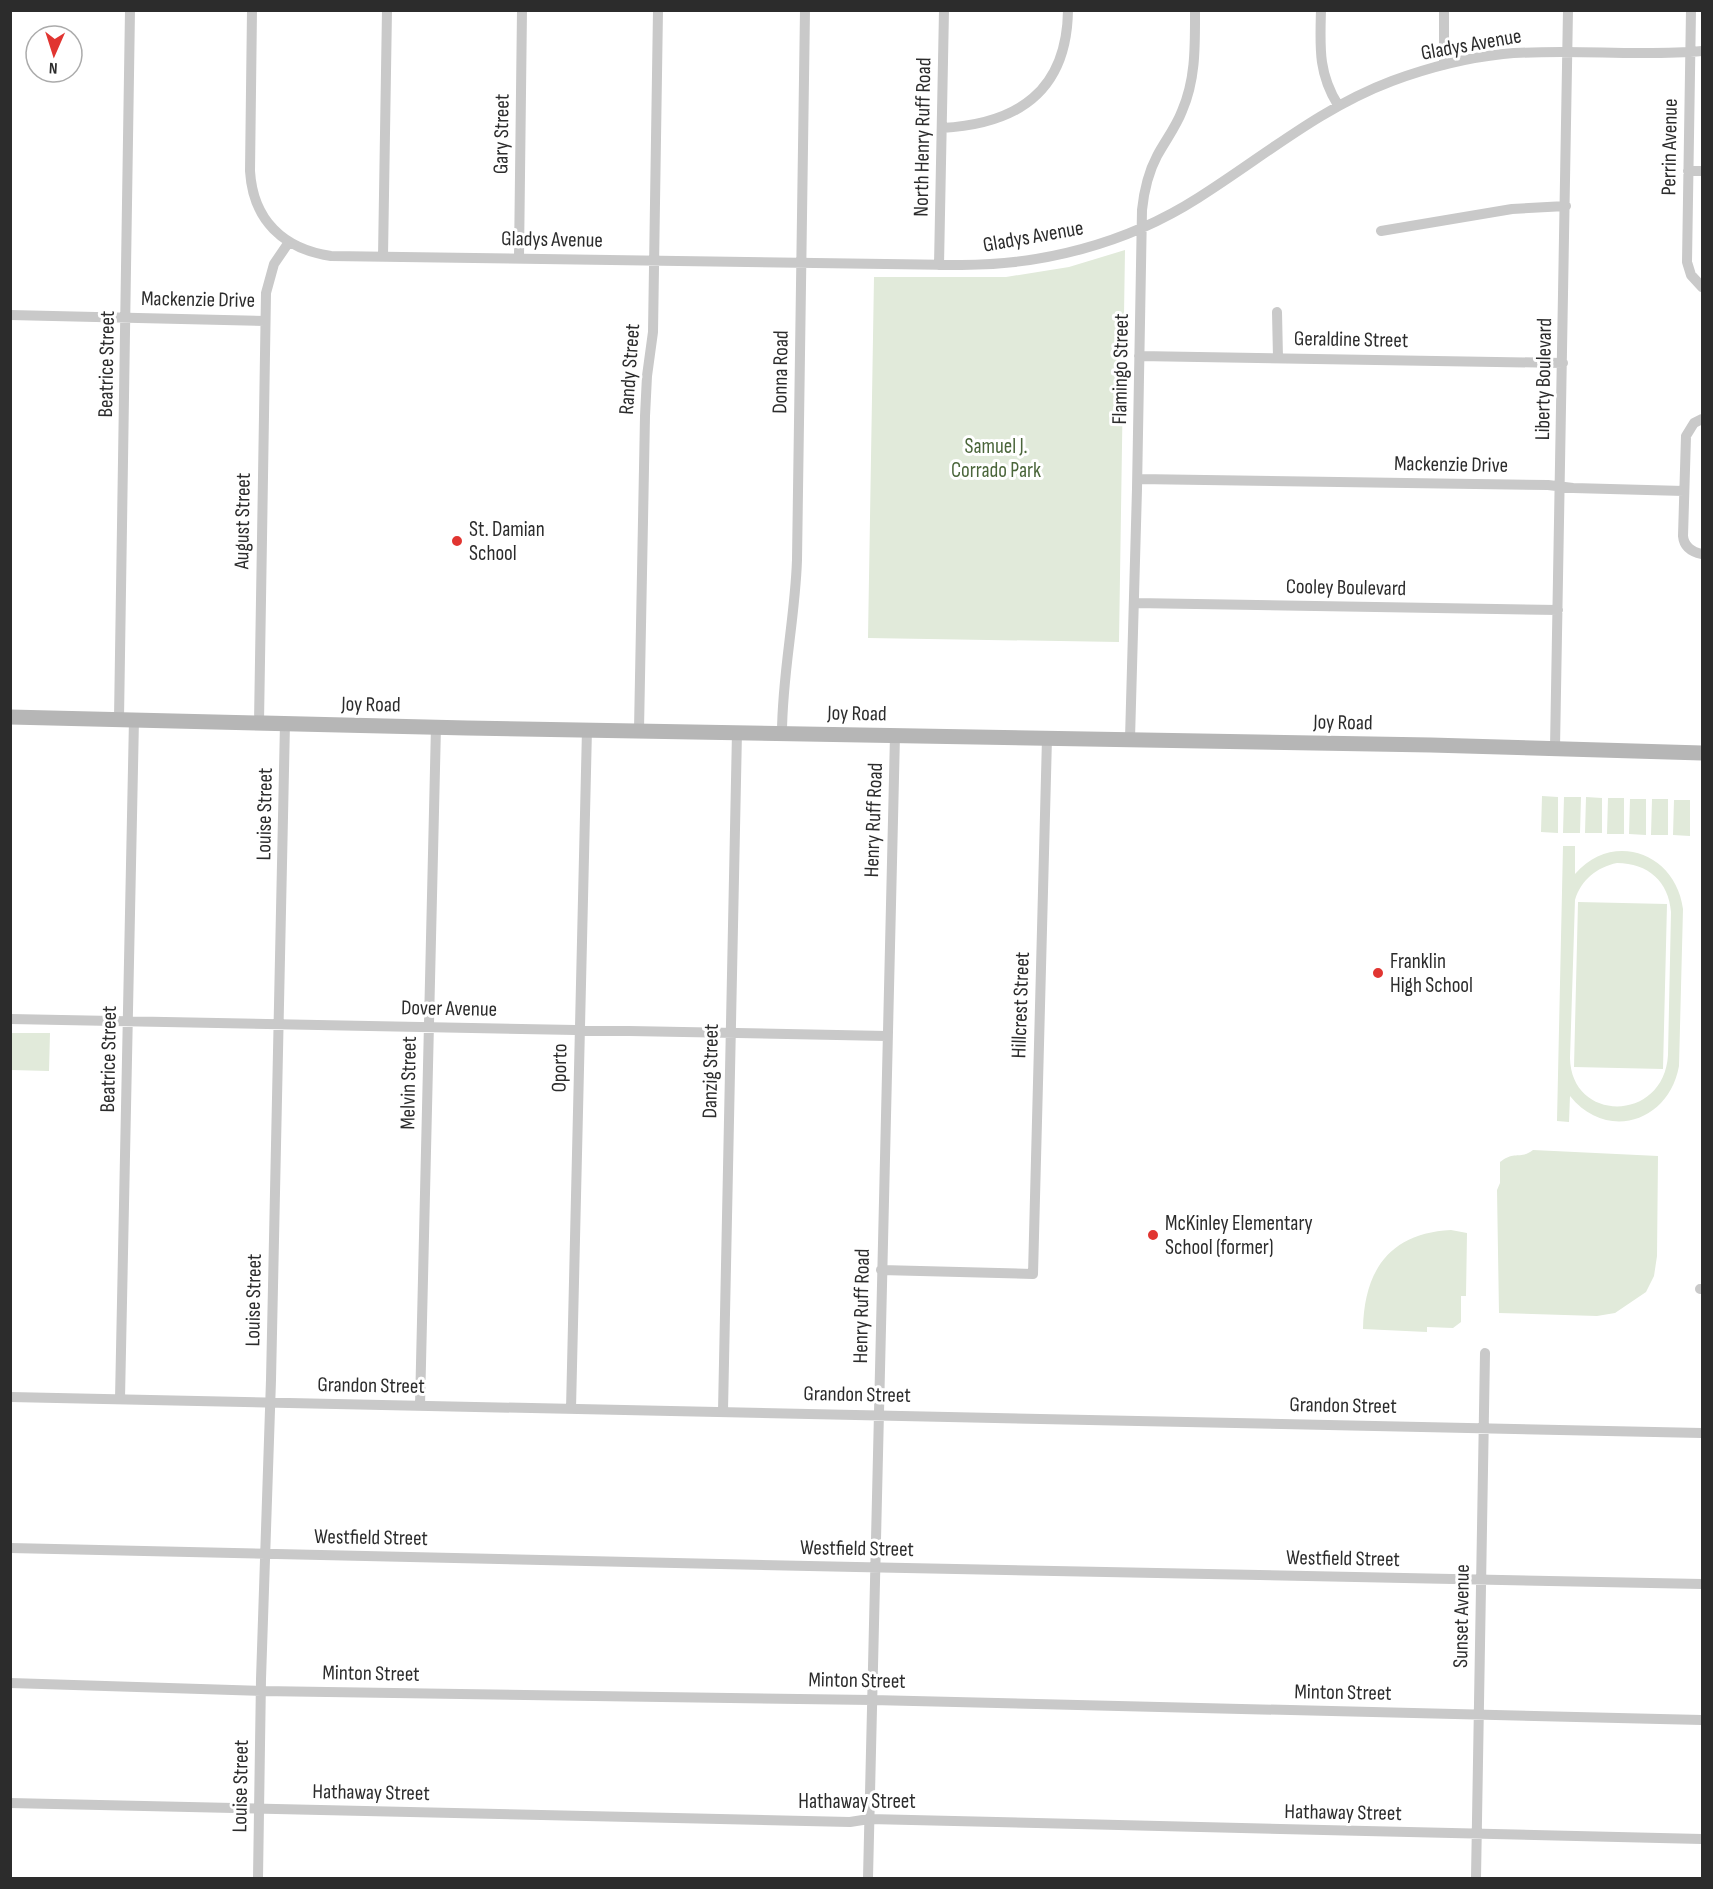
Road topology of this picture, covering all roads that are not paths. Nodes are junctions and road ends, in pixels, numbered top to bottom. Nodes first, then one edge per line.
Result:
1 (130, 10) edge
2 (252, 10) edge
3 (387, 10) edge
4 (522, 10) edge
5 (658, 10) edge
6 (805, 10) edge
7 (944, 10) edge
8 (1068, 10) edge
9 (1195, 10) edge
10 (1321, 10) edge
11 (1444, 10) edge
12 (1568, 10) edge
13 (1690, 10) edge
14 (1702, 51) edge
15 (1567, 52) junction
16 (1690, 52) junction
17 (1444, 65) junction
18 (1338, 105) junction
19 (942, 128) junction
20 (1688, 171) junction
21 (1702, 171) edge
22 (1566, 206) junction
23 (1142, 227) junction
24 (1381, 231) dead end
25 (289, 242) junction
26 (383, 256) junction
27 (519, 258) junction
28 (654, 260) junction
29 (801, 262) junction
30 (939, 265) junction
31 (1699, 284) edge
32 (1277, 312) dead end
33 (10, 315) edge
34 (126, 318) junction
35 (265, 321) junction
36 (1139, 356) junction
37 (1278, 358) junction
38 (1563, 363) junction
39 (1702, 419) edge
40 (1138, 479) junction
41 (1560, 487) junction
42 (1684, 491) junction
43 (1702, 554) edge
44 (1135, 603) junction
45 (1558, 610) junction
46 (10, 717) edge
47 (127, 719) junction
48 (259, 722) junction
49 (285, 723) junction
50 (436, 726) junction
51 (587, 729) junction
52 (639, 730) junction
53 (737, 732) junction
54 (782, 733) junction
55 (895, 735) junction
56 (1047, 738) junction
57 (1130, 739) junction
58 (1555, 748) junction
59 (1702, 753) edge
60 (10, 1019) edge
61 (128, 1021) junction
62 (279, 1024) junction
63 (428, 1028) junction
64 (580, 1030) junction
65 (731, 1033) junction
66 (887, 1036) junction
67 (881, 1270) junction
68 (1485, 1353) dead end
69 (10, 1397) edge
70 (120, 1399) junction
71 (270, 1402) junction
72 (420, 1406) junction
73 (571, 1409) junction
74 (723, 1411) junction
75 (878, 1414) junction
76 (1484, 1428) junction
77 (1702, 1433) edge
78 (10, 1548) edge
79 (265, 1554) junction
80 (874, 1567) junction
81 (1481, 1580) junction
82 (1702, 1584) edge
83 (10, 1683) edge
84 (261, 1691) junction
85 (872, 1700) junction
86 (1478, 1715) junction
87 (1702, 1720) edge
88 (10, 1803) edge
89 (260, 1810) junction
90 (869, 1820) junction
91 (1476, 1834) junction
92 (1702, 1839) edge
93 (258, 1878) edge
94 (868, 1878) edge
95 (1476, 1878) edge

1 - 34 street, Beatrice Street
2 - 25 street
3 - 26 street
4 - 27 street, Gary Street
5 - 28 street, Randy Street
6 - 29 street, Donna Road
7 - 19 street, North Henry Ruff Road
8 - 19 street
9 - 23 street, Flamingo Street
10 - 18 street
11 - 17 street
12 - 15 street, Liberty Boulevard
13 - 16 street, Perrin Avenue
14 - 16 street, Gladys Avenue
15 - 16 street, Gladys Avenue
15 - 17 street, Gladys Avenue
15 - 22 street, Liberty Boulevard
16 - 20 street, Perrin Avenue
17 - 18 street, Gladys Avenue
18 - 23 street, Gladys Avenue
19 - 30 street, North Henry Ruff Road
20 - 21 street
20 - 31 street, Perrin Avenue
22 - 24 street
22 - 38 street, Liberty Boulevard
23 - 30 street, Gladys Avenue
23 - 36 street, Flamingo Street
25 - 26 street, Gladys Avenue
25 - 35 street, Mackenzie Drive
26 - 27 street, Gladys Avenue
27 - 28 street, Gladys Avenue
28 - 29 street, Gladys Avenue
28 - 52 street, Randy Street
29 - 30 street, Gladys Avenue
29 - 54 street, Donna Road
32 - 37 street
33 - 34 street, Mackenzie Drive
34 - 35 street, Mackenzie Drive
34 - 47 street, Beatrice Street
35 - 48 street, August Street
36 - 37 street, Geraldine Street
36 - 40 street, Flamingo Street
37 - 38 street, Geraldine Street
38 - 41 street, Liberty Boulevard
39 - 42 street
40 - 41 street, Mackenzie Drive
40 - 44 street, Flamingo Street
41 - 42 street, Mackenzie Drive
41 - 45 street, Liberty Boulevard
42 - 43 street
44 - 45 street, Cooley Boulevard
44 - 57 street, Flamingo Street
45 - 58 street, Liberty Boulevard
46 - 47 street, Joy Road
47 - 48 street, Joy Road
47 - 61 street, Beatrice Street
48 - 49 street, Joy Road
49 - 50 street, Joy Road
49 - 62 street, Louise Street
50 - 51 street, Joy Road
50 - 63 street, Melvin Street
51 - 52 street, Joy Road
51 - 64 street, Oporto
52 - 53 street, Joy Road
53 - 54 street, Joy Road
53 - 65 street, Danzig Street
54 - 55 street, Joy Road
55 - 56 street, Joy Road
55 - 66 street, Henry Ruff Road
56 - 57 street, Joy Road
56 - 67 street, Hillcrest Street
57 - 58 street, Joy Road
58 - 59 street, Joy Road
60 - 61 street, Dover Avenue
61 - 62 street, Dover Avenue
61 - 70 street, Beatrice Street
62 - 63 street, Dover Avenue
62 - 71 street, Louise Street
63 - 64 street, Dover Avenue
63 - 72 street, Melvin Street
64 - 65 street, Dover Avenue
64 - 73 street, Oporto
65 - 66 street, Dover Avenue
65 - 74 street, Danzig Street
66 - 67 street, Henry Ruff Road
67 - 75 street, Henry Ruff Road
68 - 76 street, Sunset Avenue
69 - 70 street, Grandon Street
70 - 71 street, Grandon Street
71 - 72 street, Grandon Street
71 - 79 street, Louise Street
72 - 73 street, Grandon Street
73 - 74 street, Grandon Street
74 - 75 street, Grandon Street
75 - 76 street, Grandon Street
75 - 80 street, Henry Ruff Road
76 - 77 street, Grandon Street
76 - 81 street, Sunset Avenue
78 - 79 street, Westfield Street
79 - 80 street, Westfield Street
79 - 84 street, Louise Street
80 - 81 street, Westfield Street
80 - 85 street, Henry Ruff Road
81 - 82 street, Westfield Street
81 - 86 street, Sunset Avenue
83 - 84 street, Minton Street
84 - 85 street, Minton Street
84 - 89 street, Louise Street
85 - 86 street, Minton Street
85 - 90 street, Henry Ruff Road
86 - 87 street, Minton Street
86 - 91 street, Sunset Avenue
88 - 89 street, Hathaway Street
89 - 90 street, Hathaway Street
89 - 93 street, Louise Street
90 - 91 street, Hathaway Street
90 - 94 street, Henry Ruff Road
91 - 92 street, Hathaway Street
91 - 95 street, Sunset Avenue

